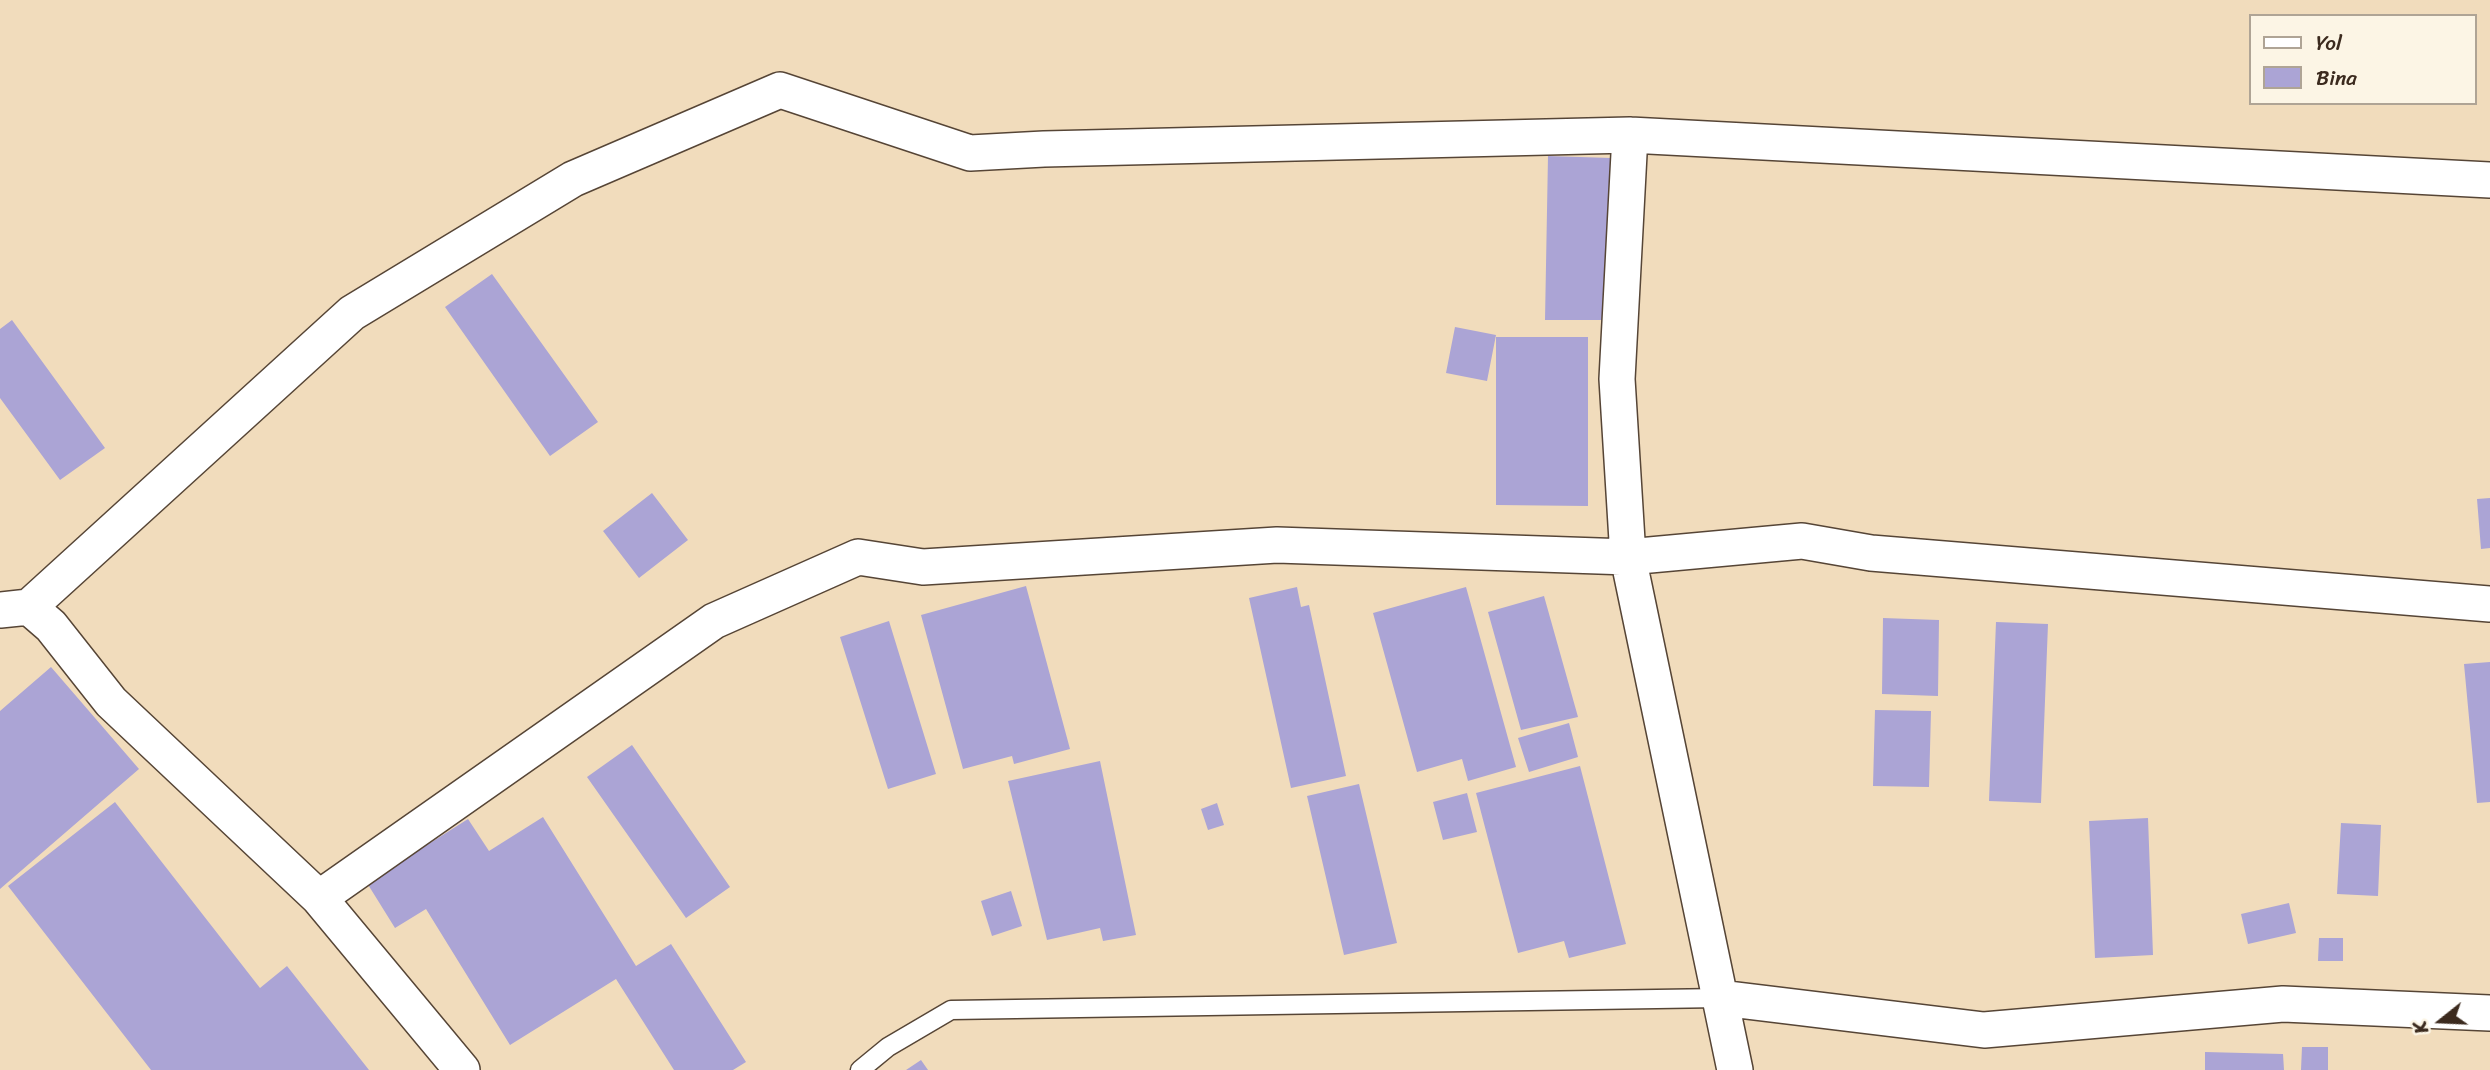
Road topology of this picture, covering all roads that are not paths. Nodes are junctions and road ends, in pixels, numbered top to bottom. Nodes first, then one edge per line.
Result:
1 (1630, 135) junction
2 (2490, 180) edge
3 (1628, 557) junction
4 (2490, 604) edge
5 (15, 608) edge
6 (319, 898) junction
7 (1721, 998) junction
8 (2490, 1013) edge
9 (463, 1070) edge
10 (860, 1070) edge
11 (1735, 1070) edge

1 - 2 street
1 - 3 street
1 - 5 street
3 - 4 street
3 - 6 street
3 - 7 street
5 - 6 street
6 - 9 street
7 - 8 street
7 - 10 lane
7 - 11 street

